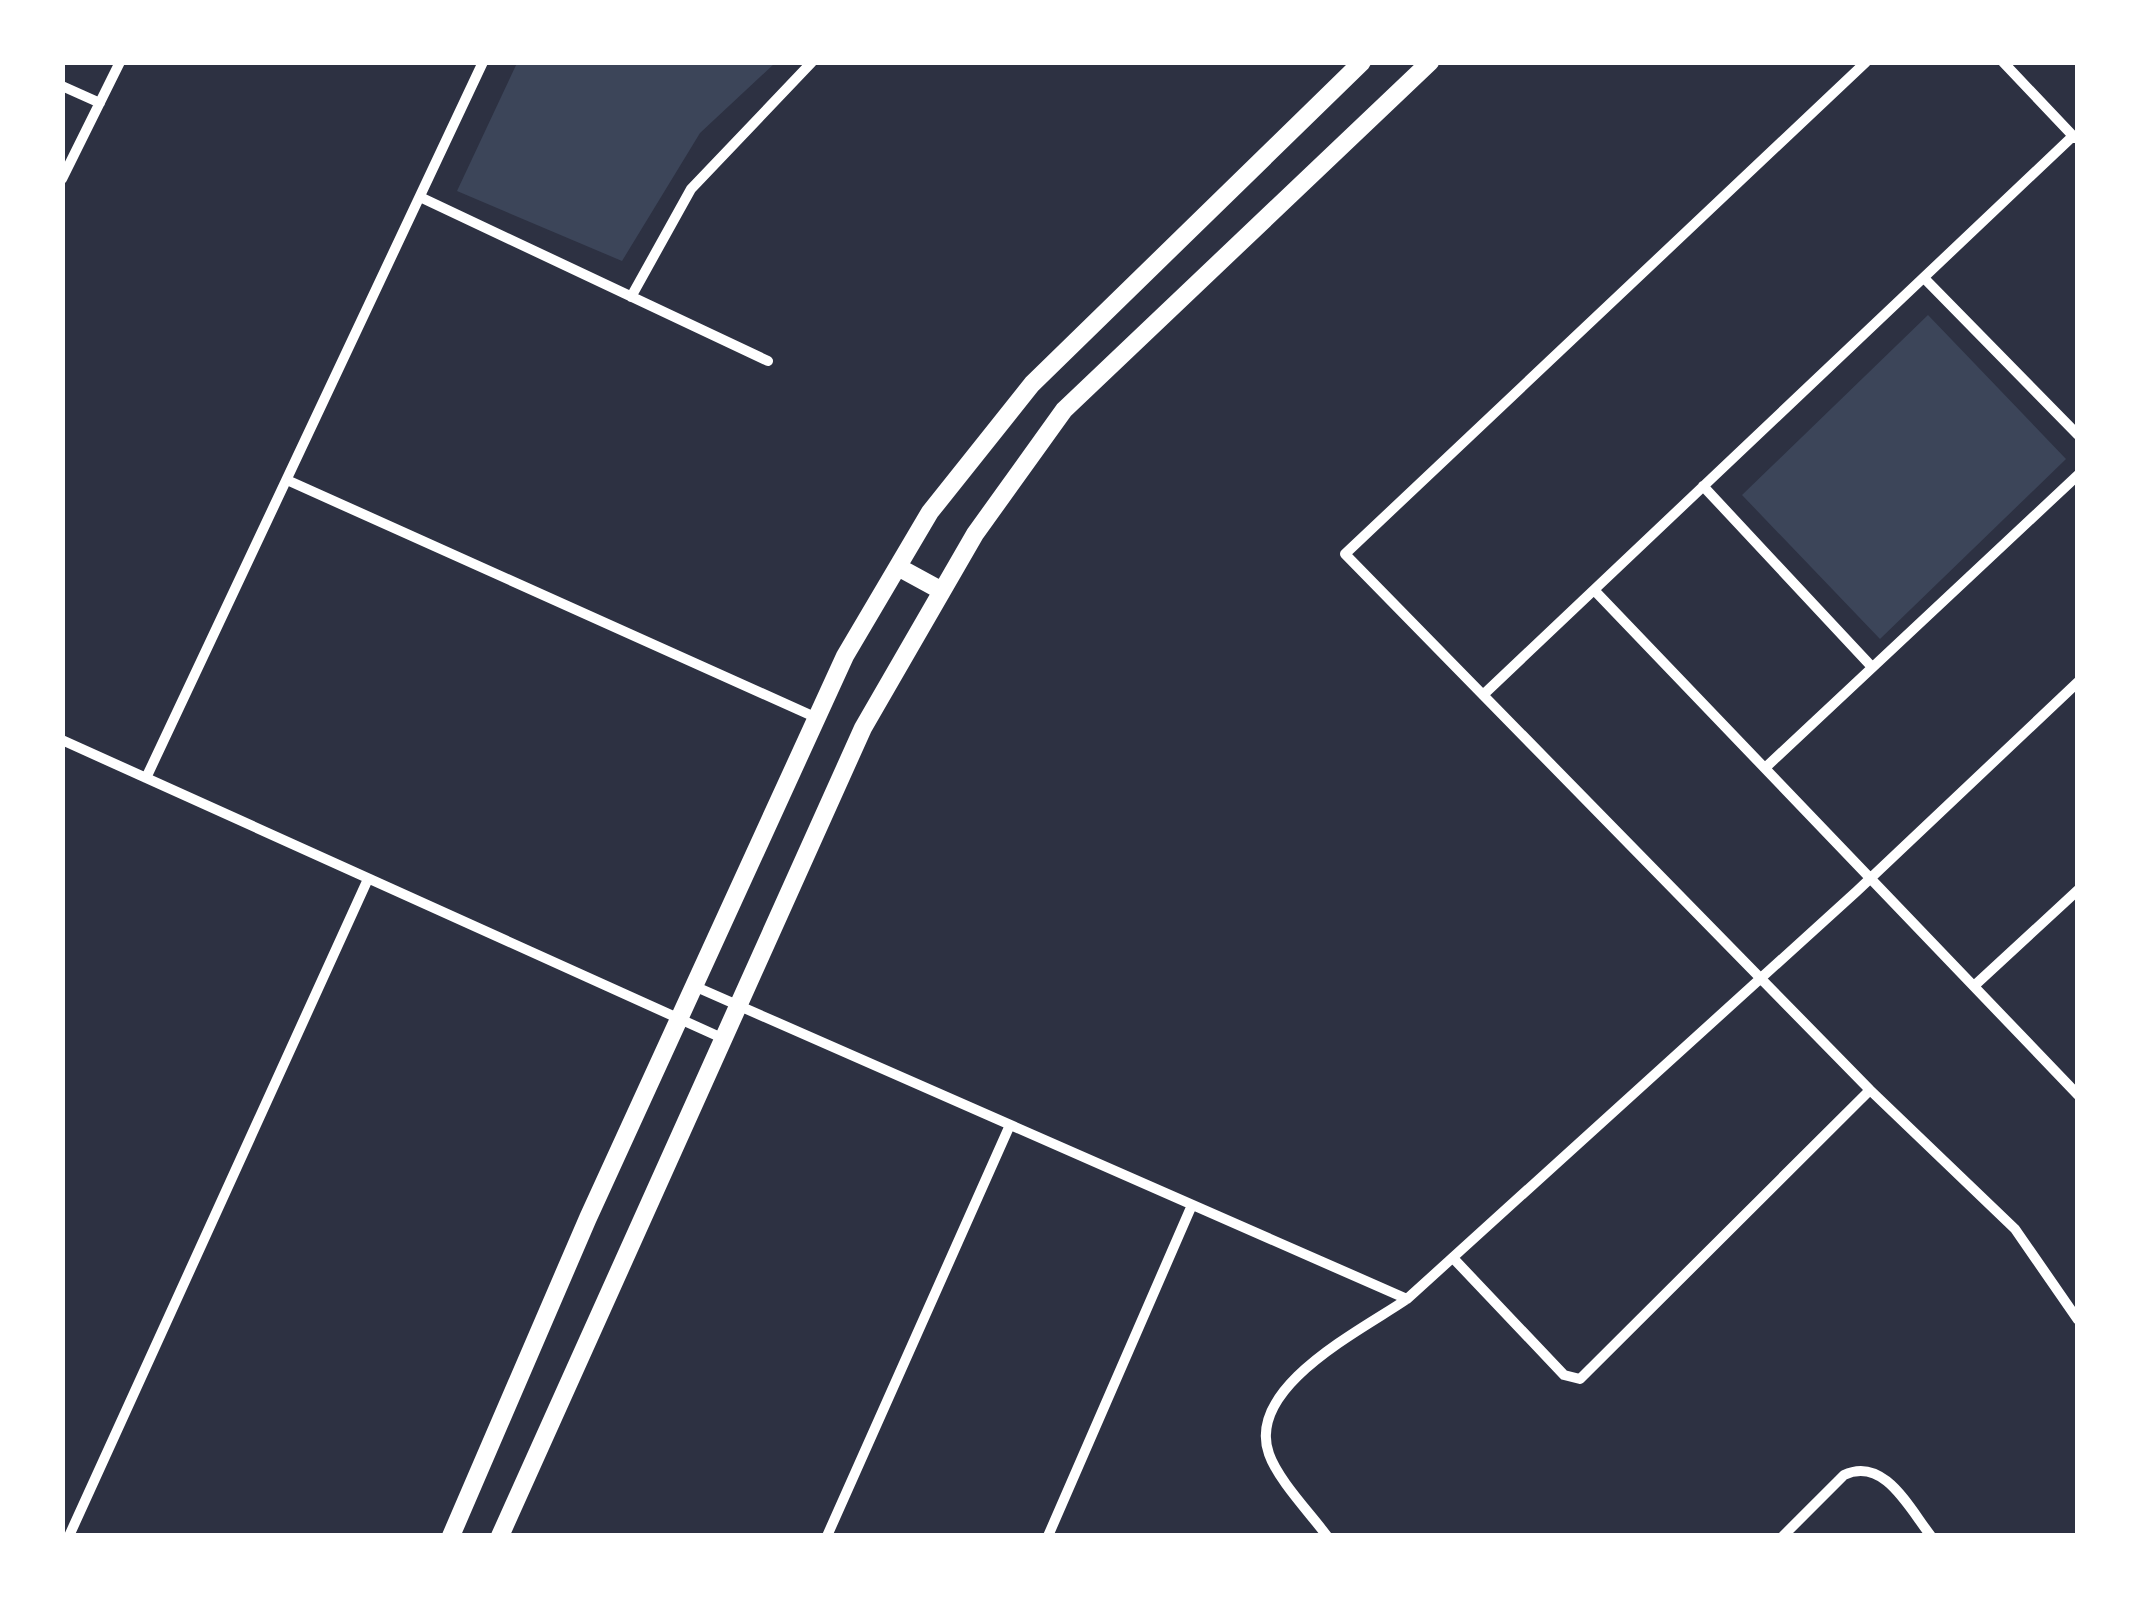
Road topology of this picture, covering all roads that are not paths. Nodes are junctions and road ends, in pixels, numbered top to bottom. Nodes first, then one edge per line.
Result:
1 (120, 62) edge
2 (483, 62) edge
3 (812, 62) edge
4 (1362, 62) edge
5 (1430, 62) edge
6 (1866, 62) edge
7 (2003, 62) edge
8 (62, 86) edge
9 (100, 103) junction
10 (2076, 138) edge
11 (62, 179) edge
12 (420, 197) junction
13 (1924, 278) junction
14 (631, 296) junction
15 (768, 361) dead end
16 (2078, 435) edge
17 (2078, 475) edge
18 (286, 480) junction
19 (1703, 486) junction
20 (898, 566) junction
21 (1594, 590) junction
22 (942, 591) junction
23 (1872, 667) junction
24 (2078, 682) edge
25 (1483, 694) junction
26 (817, 718) junction
27 (62, 740) edge
28 (1765, 768) junction
29 (146, 778) junction
30 (368, 878) junction
31 (1870, 878) junction
32 (2078, 890) edge
33 (1761, 978) junction
34 (694, 986) junction
35 (1974, 986) junction
36 (737, 1005) junction
37 (679, 1020) junction
38 (722, 1038) junction
39 (1870, 1090) junction
40 (2078, 1094) edge
41 (1010, 1125) junction
42 (1192, 1205) junction
43 (1453, 1258) junction
44 (1407, 1300) junction
45 (2078, 1320) edge
46 (69, 1536) edge
47 (451, 1536) edge
48 (500, 1536) edge
49 (828, 1536) edge
50 (1048, 1536) edge
51 (1327, 1536) edge
52 (1783, 1536) edge
53 (1931, 1536) edge

1 - 9 street
2 - 12 street
3 - 14 street
4 - 20 street
5 - 22 street
6 - 25 street
7 - 10 street
8 - 9 street
9 - 11 street
10 - 13 street
12 - 14 street
12 - 18 street
13 - 16 street
13 - 19 street
14 - 15 street
17 - 23 street
18 - 26 street
18 - 29 street
19 - 21 street
19 - 23 street
20 - 22 street
20 - 26 street
21 - 25 street
21 - 28 street
22 - 36 street
23 - 28 street
24 - 31 street
25 - 33 street
26 - 34 street
27 - 29 street
28 - 31 street
29 - 30 street
30 - 37 street
30 - 46 street
31 - 33 street
31 - 35 street
32 - 35 street
33 - 39 street
33 - 43 street
34 - 36 street
34 - 37 street
35 - 40 street
36 - 38 street
36 - 41 street
37 - 38 street
37 - 47 street
38 - 48 street
39 - 43 street
39 - 45 street
41 - 42 street
41 - 49 street
42 - 44 street
42 - 50 street
43 - 44 street
44 - 51 street
52 - 53 street

